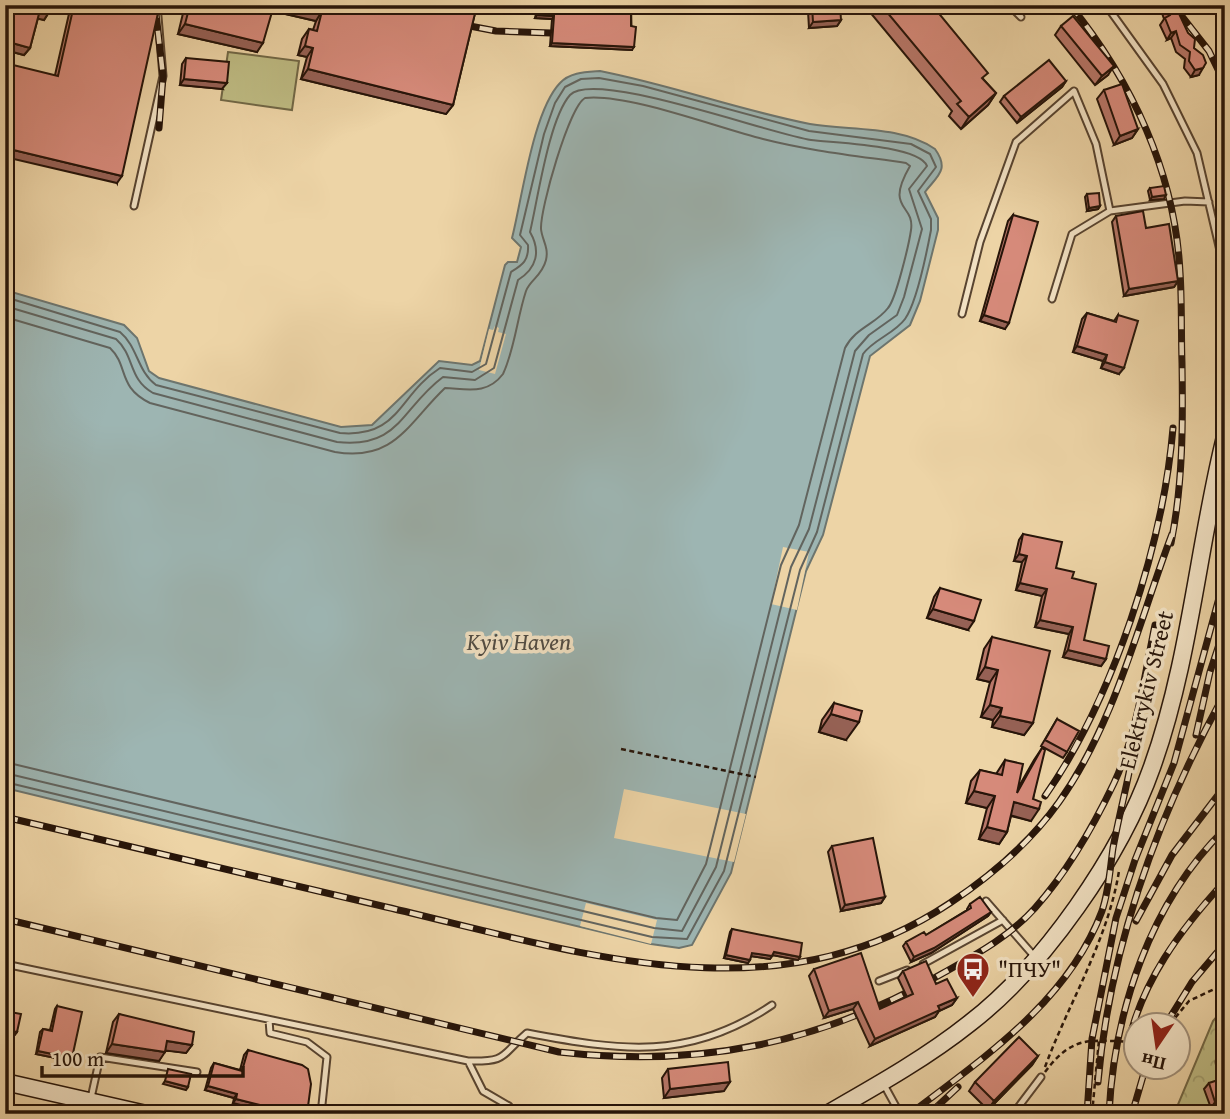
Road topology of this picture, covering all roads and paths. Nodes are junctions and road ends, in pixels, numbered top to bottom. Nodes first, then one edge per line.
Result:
1 (157, 5) edge
2 (1009, 5) edge
3 (1106, 5) edge
4 (1021, 17) dead end
5 (1209, 202) junction
6 (134, 206) dead end
7 (1110, 211) junction
8 (1225, 272) edge
9 (1225, 288) edge
10 (1052, 299) dead end
11 (962, 314) dead end
12 (1225, 333) edge
13 (1225, 437) edge
14 (621, 749) dead end
15 (756, 777) dead end
16 (1119, 869) dead end
17 (986, 901) edge
18 (1003, 920) junction
19 (1036, 958) junction
20 (5, 964) edge
21 (879, 981) dead end
22 (1225, 984) edge
23 (772, 1005) dead end
24 (1182, 1010) edge
25 (269, 1020) junction
26 (1225, 1031) edge
27 (1099, 1040) junction
28 (1122, 1041) edge
29 (1223, 1041) edge
30 (468, 1061) junction
31 (197, 1072) dead end
32 (1041, 1077) junction
33 (5, 1082) edge
34 (882, 1082) junction
35 (1225, 1097) edge
36 (90, 1101) junction
37 (509, 1106) dead end
38 (146, 1114) edge
39 (321, 1114) edge
40 (827, 1114) edge
41 (900, 1114) edge
42 (1013, 1114) edge
43 (1091, 1114) edge

1 - 6 lane
2 - 4 lane
3 - 5 lane
5 - 7 lane
5 - 8 lane
7 - 10 lane
7 - 11 lane
9 - 12 lane
13 - 19 street, Elektrykiv Street
14 - 15 path
16 - 32 path
17 - 18 lane
18 - 19 lane
18 - 21 lane
19 - 34 street, Elektrykiv Street
20 - 25 lane
22 - 24 path
23 - 30 lane
25 - 30 lane
25 - 39 lane
26 - 29 lane
27 - 28 path
27 - 32 path
27 - 43 path
29 - 35 lane
30 - 37 lane
31 - 36 lane
32 - 42 lane
33 - 36 street
34 - 40 street, Elektrykiv Street
34 - 41 lane
36 - 38 street

